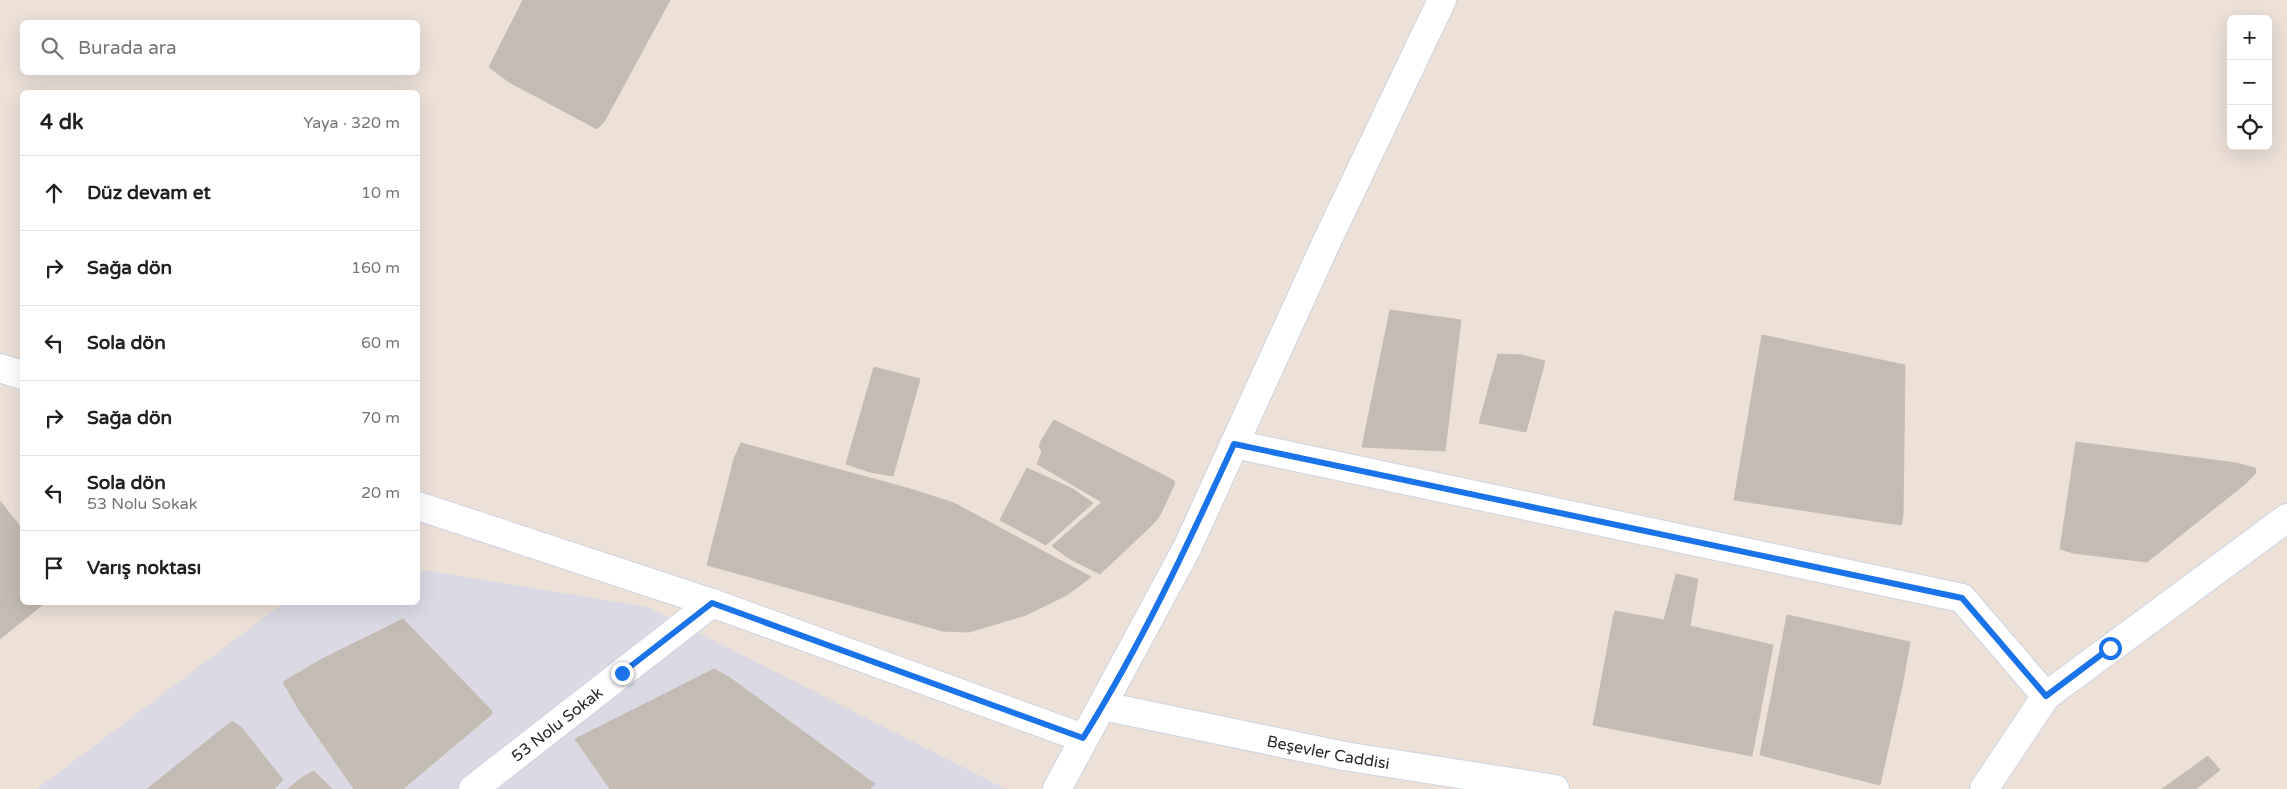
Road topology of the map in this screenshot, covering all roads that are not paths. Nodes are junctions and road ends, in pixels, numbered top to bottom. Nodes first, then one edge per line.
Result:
1 (1442, 0) edge
2 (0, 368) edge
3 (20, 374) edge
4 (1234, 444) junction
5 (420, 507) edge
6 (2287, 518) edge
7 (712, 603) junction
8 (2046, 696) junction
9 (1103, 706) junction
10 (1083, 738) junction
11 (473, 789) edge
12 (1057, 789) edge
13 (1555, 789) edge
14 (1984, 789) edge

1 - 4 street
2 - 3 street
4 - 8 street
4 - 9 street
5 - 7 street
6 - 8 street
7 - 10 street
7 - 11 street, 53 Nolu Sokak
8 - 14 street
9 - 10 street
9 - 13 street, Beşevler Caddisi
10 - 12 street

